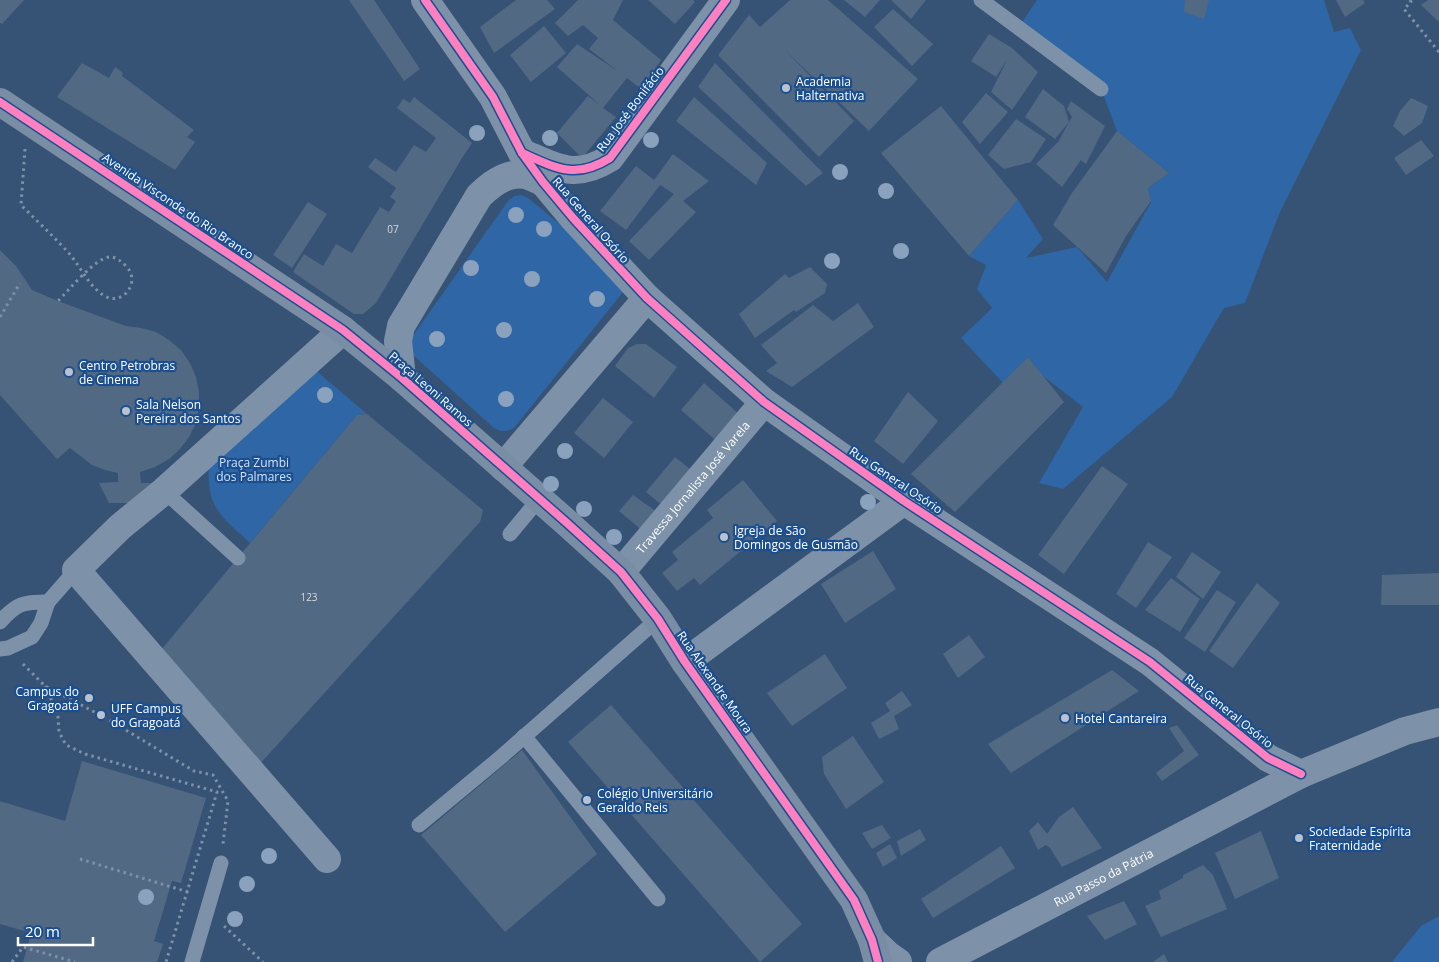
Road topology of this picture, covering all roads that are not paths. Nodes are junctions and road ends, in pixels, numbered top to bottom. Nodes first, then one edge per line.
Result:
1 (425, 0) edge
2 (726, 0) edge
3 (981, 0) edge
4 (1101, 89) dead end
5 (0, 102) edge
6 (522, 152) junction
7 (543, 182) junction
8 (648, 298) junction
9 (343, 330) junction
10 (402, 378) junction
11 (764, 402) junction
12 (503, 467) junction
13 (164, 491) junction
14 (539, 499) junction
15 (904, 501) junction
16 (510, 534) dead end
17 (238, 558) dead end
18 (76, 570) junction
19 (620, 572) junction
20 (48, 602) junction
21 (658, 619) junction
22 (0, 622) edge
23 (4, 649) edge
24 (685, 662) junction
25 (1439, 722) edge
26 (524, 736) junction
27 (1268, 758) junction
28 (1301, 774) junction
29 (1266, 792) junction
30 (419, 825) dead end
31 (327, 859) dead end
32 (220, 863) road end
33 (658, 899) dead end
34 (875, 951) edge
35 (192, 962) edge
36 (898, 962) edge
37 (940, 962) edge

1 - 6 street, Rua General Osório
2 - 6 street, Rua José Bonifácio
3 - 4 lane
5 - 9 main road, Avenida Visconde do Rio Branco
6 - 7 street, Rua General Osório
7 - 8 street, Rua General Osório
7 - 10 street, Praça Leoni Ramos
8 - 11 street, Rua General Osório
8 - 12 street
9 - 10 main road, Praça Leoni Ramos
9 - 13 street
10 - 12 main road, Praça Leoni Ramos
11 - 15 street, Rua General Osório
11 - 19 street, Travessa Jornalista José Varela
12 - 14 main road, Rua Alexandre Moura
13 - 17 lane
13 - 18 street
14 - 16 lane
14 - 19 main road, Rua Alexandre Moura
15 - 24 street
15 - 27 street, Rua General Osório
18 - 20 lane
18 - 31 street
19 - 21 main road, Rua Alexandre Moura
20 - 22 lane
20 - 23 lane
21 - 24 main road, Rua Alexandre Moura
21 - 26 lane
24 - 34 main road, Rua Alexandre Moura
25 - 28 street, Rua Passo da Pátria
26 - 30 lane
26 - 33 lane
27 - 28 street, Rua General Osório
27 - 29 street
28 - 29 street, Rua Passo da Pátria
29 - 37 street, Rua Passo da Pátria
32 - 35 lane
34 - 36 street

